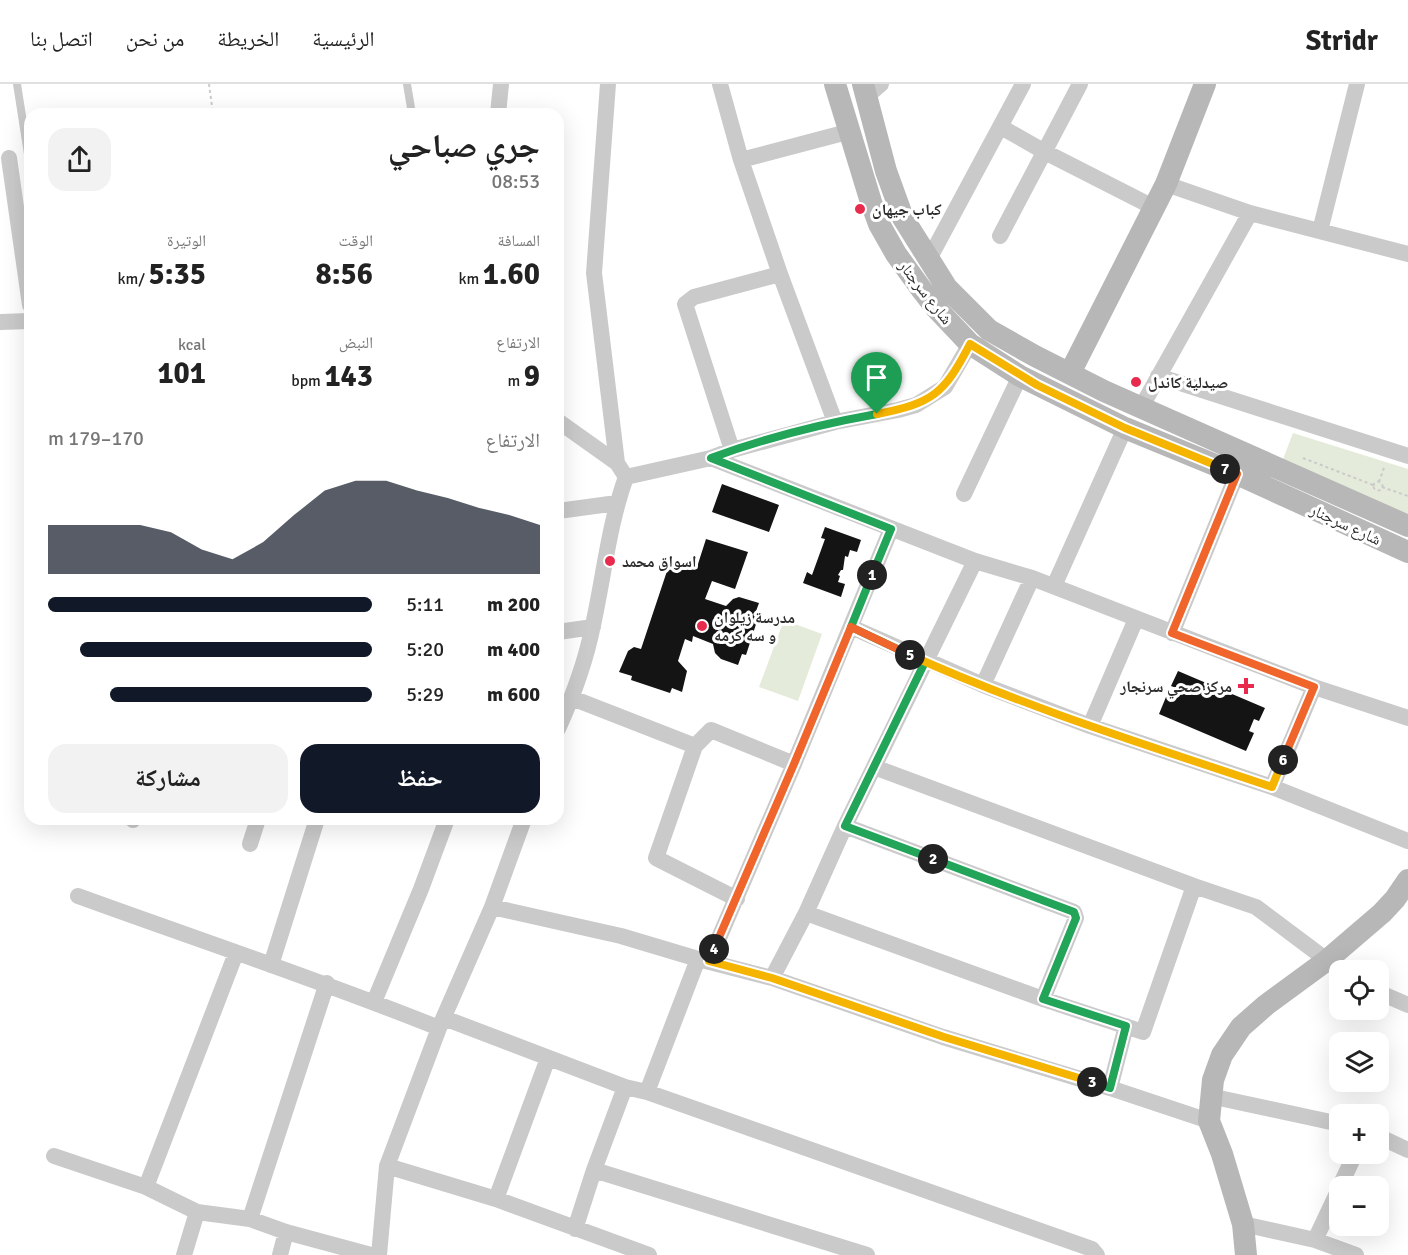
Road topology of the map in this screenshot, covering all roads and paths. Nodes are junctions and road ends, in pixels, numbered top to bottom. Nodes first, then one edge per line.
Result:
1 (17, 84) edge
2 (208, 84) edge
3 (407, 84) edge
4 (501, 84) edge
5 (608, 84) edge
6 (720, 84) edge
7 (835, 84) edge
8 (1023, 84) edge
9 (1080, 84) edge
10 (1205, 84) edge
11 (1357, 84) edge
12 (870, 88) edge
13 (212, 108) edge
14 (411, 108) edge
15 (499, 108) edge
16 (1001, 127) junction
17 (24, 129) edge
18 (851, 131) junction
19 (1046, 152) junction
20 (9, 158) dead end
21 (741, 160) junction
22 (1166, 184) junction
23 (1153, 207) junction
24 (1250, 213) junction
25 (8, 214) edge
26 (1320, 231) junction
27 (1000, 236) dead end
28 (1408, 254) edge
29 (928, 261) junction
30 (780, 274) junction
31 (24, 279) edge
32 (24, 321) edge
33 (0, 322) edge
34 (970, 344) junction
35 (1070, 373) junction
36 (1020, 376) junction
37 (1158, 376) junction
38 (1142, 406) junction
39 (835, 422) junction
40 (564, 426) edge
41 (1125, 428) junction
42 (732, 450) junction
43 (1297, 456) dead end
44 (1408, 456) edge
45 (711, 458) junction
46 (621, 470) junction
47 (1237, 474) junction
48 (1374, 485) junction
49 (1382, 488) junction
50 (964, 494) dead end
51 (1408, 496) edge
52 (617, 503) junction
53 (564, 510) edge
54 (1408, 526) edge
55 (891, 529) junction
56 (1408, 552) edge
57 (975, 561) junction
58 (1032, 578) junction
59 (1054, 586) junction
60 (1136, 619) junction
61 (593, 627) junction
62 (851, 627) junction
63 (564, 631) edge
64 (1172, 633) junction
65 (925, 662) junction
66 (983, 686) junction
67 (1314, 687) junction
68 (572, 698) junction
69 (564, 716) edge
70 (1408, 718) edge
71 (1090, 726) junction
72 (695, 746) junction
73 (794, 764) junction
74 (874, 767) junction
75 (1272, 787) junction
76 (256, 825) edge
77 (315, 825) edge
78 (445, 825) edge
79 (522, 825) edge
80 (845, 826) junction
81 (1408, 842) edge
82 (250, 844) dead end
83 (1408, 880) edge
84 (1194, 886) junction
85 (78, 896) dead end
86 (737, 899) junction
87 (492, 907) junction
88 (806, 913) junction
89 (236, 953) junction
90 (703, 960) junction
91 (1339, 960) edge
92 (1329, 963) edge
93 (271, 965) junction
94 (1329, 968) edge
95 (772, 978) junction
96 (327, 984) junction
97 (1389, 997) edge
98 (1043, 999) junction
99 (374, 1002) junction
100 (1408, 1005) edge
101 (442, 1023) junction
102 (1126, 1026) junction
103 (548, 1058) junction
104 (625, 1087) junction
105 (1110, 1088) junction
106 (647, 1092) junction
107 (1210, 1096) junction
108 (1209, 1121) junction
109 (1329, 1122) edge
110 (1389, 1141) edge
111 (1408, 1150) edge
112 (54, 1156) dead end
113 (387, 1167) junction
114 (594, 1170) junction
115 (146, 1187) junction
116 (496, 1199) junction
117 (1329, 1210) edge
118 (197, 1212) junction
119 (250, 1219) junction
120 (1243, 1224) junction
121 (575, 1229) junction
122 (286, 1232) junction
123 (1315, 1240) junction
124 (1093, 1253) edge
125 (184, 1255) edge
126 (280, 1255) edge
127 (371, 1255) edge
128 (380, 1255) edge
129 (649, 1255) edge
130 (867, 1255) edge
131 (1246, 1255) edge
132 (1356, 1255) edge

1 - 17 lane
2 - 13 path
3 - 14 lane
4 - 15 street
5 - 46 street
6 - 21 street
7 - 18 street, شارع سرجنار
8 - 16 street
9 - 19 street
10 - 22 street
11 - 26 street
12 - 29 street, شارع سرجنار
16 - 19 street
16 - 29 street
18 - 21 street
18 - 34 street, شارع سرجنار
19 - 23 street
19 - 27 street
20 - 25 street
21 - 30 street
22 - 23 street
22 - 24 street
23 - 35 street
24 - 26 street
24 - 37 street
25 - 31 street
26 - 28 street
29 - 35 street, شارع سرجنار
30 - 39 street
30 - 42 street
32 - 33 street
34 - 36 street, شارع سرجنار
34 - 39 street
35 - 38 street, شارع سرجنار
36 - 41 street, شارع سرجنار
36 - 50 street
37 - 38 street
37 - 44 street
38 - 54 street, شارع سرجنار
39 - 42 street
40 - 46 street
41 - 47 street, شارع سرجنار
41 - 59 street
42 - 45 street
43 - 48 path
45 - 46 street
45 - 55 street
46 - 52 street
47 - 56 street, شارع سرجنار
47 - 64 street
48 - 49 path
48 - 49 path
49 - 51 path
52 - 53 street
52 - 61 street
55 - 57 street
55 - 62 street
57 - 58 street
57 - 65 street
58 - 59 street
58 - 66 street
59 - 60 street
60 - 64 street
60 - 71 street
61 - 63 street
61 - 68 street
62 - 65 street
62 - 73 street
64 - 67 street
65 - 66 street
65 - 74 street
66 - 71 street
67 - 70 street
67 - 75 street
68 - 69 street
68 - 72 street
71 - 75 street
72 - 73 street
72 - 86 street
73 - 86 street
74 - 80 street
74 - 84 street
75 - 81 street
76 - 82 street
77 - 93 street
78 - 99 street
79 - 87 street
80 - 88 street
80 - 98 street
83 - 91 street
84 - 92 street
84 - 102 street
85 - 89 street
86 - 90 street
87 - 90 street
87 - 101 street
88 - 95 street
88 - 98 street
89 - 93 street
89 - 115 street
90 - 95 street
90 - 106 street
93 - 96 street
94 - 107 street
95 - 105 street
96 - 99 street
96 - 119 street
97 - 100 street
98 - 102 street
99 - 101 street
101 - 103 street
101 - 113 street
102 - 105 street
103 - 104 street
103 - 116 street
104 - 106 street
104 - 114 street
105 - 108 street
106 - 124 street
107 - 108 street
107 - 109 street
108 - 120 street
110 - 111 street
112 - 115 street
113 - 116 street
113 - 128 street
114 - 121 street
114 - 130 street
115 - 118 street
116 - 121 street
117 - 123 street
118 - 119 street
118 - 125 street
119 - 122 street
120 - 123 street
120 - 131 street
121 - 129 street
122 - 126 street
122 - 127 street
123 - 132 street

